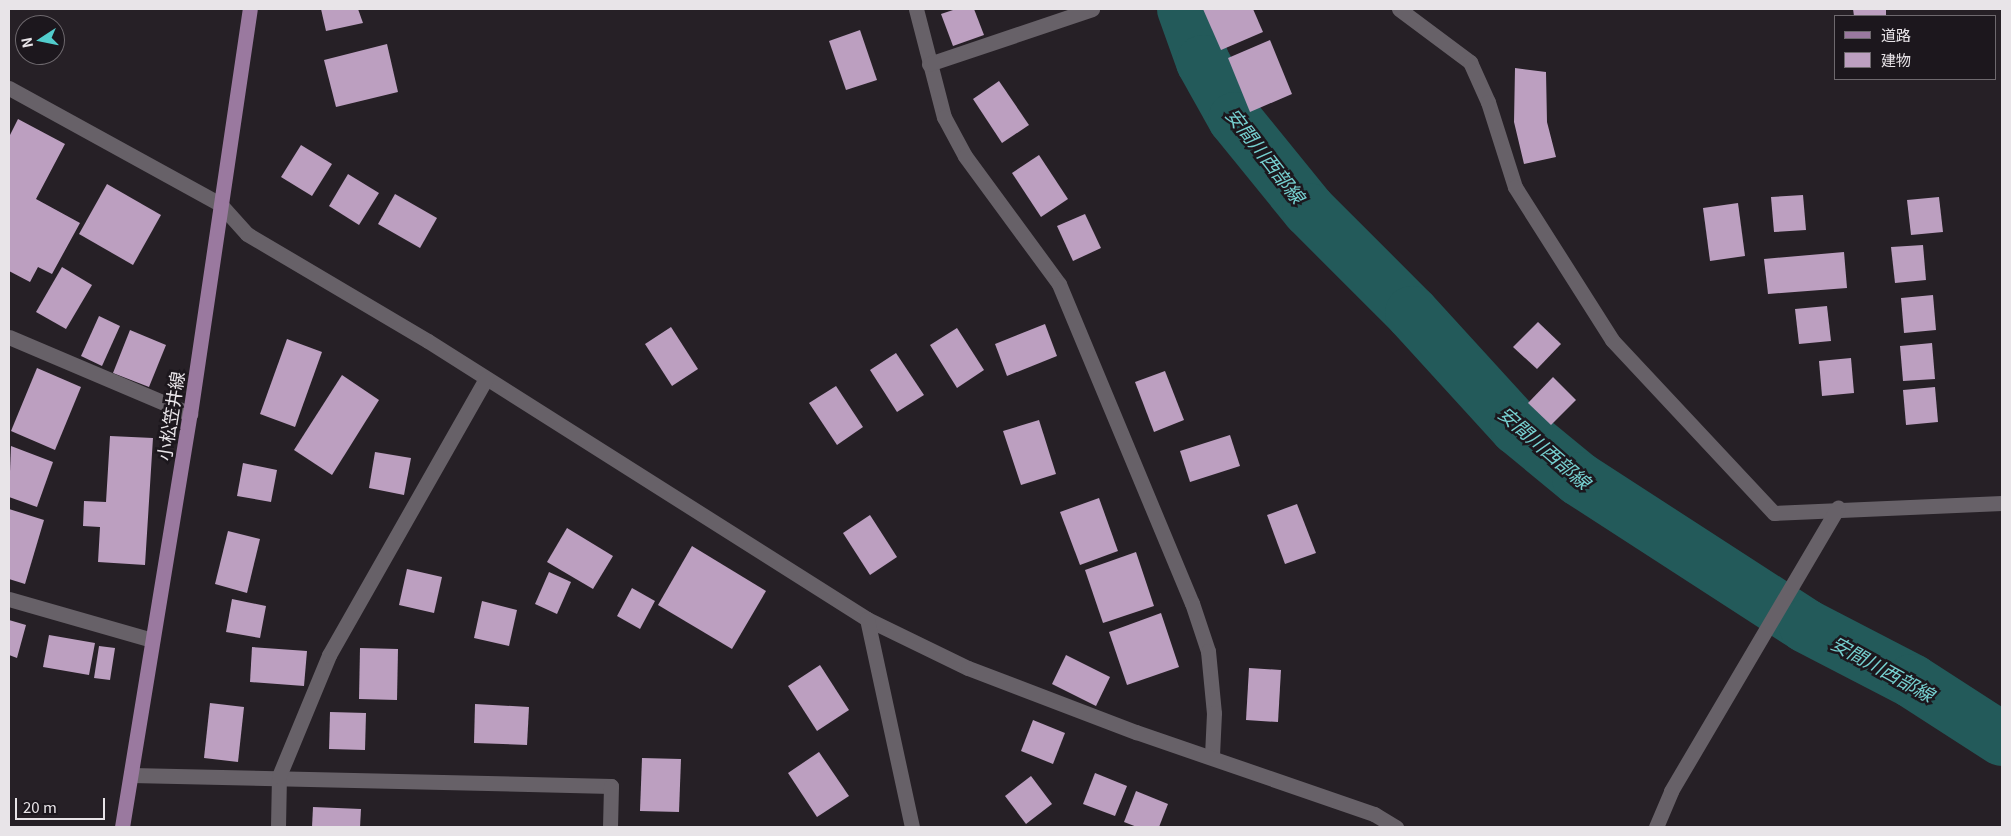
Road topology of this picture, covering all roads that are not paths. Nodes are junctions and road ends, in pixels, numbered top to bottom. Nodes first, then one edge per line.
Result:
1 (250, 9) edge
2 (916, 9) edge
3 (1092, 9) edge
4 (1399, 9) edge
5 (929, 64) junction
6 (9, 88) edge
7 (220, 204) junction
8 (9, 337) edge
9 (486, 379) junction
10 (190, 414) junction
11 (2002, 504) edge
12 (1838, 508) junction
13 (9, 599) edge
14 (867, 619) junction
15 (152, 640) junction
16 (1212, 755) junction
17 (131, 776) junction
18 (279, 776) junction
19 (122, 827) edge
20 (278, 827) edge
21 (610, 827) edge
22 (912, 827) edge
23 (1396, 827) edge
24 (1656, 827) edge

1 - 7 main road, 小松笠井線
2 - 5 street
3 - 5 street
4 - 12 street
5 - 16 street
6 - 7 street
7 - 9 street
7 - 10 main road, 小松笠井線
8 - 10 street
9 - 14 street
9 - 18 street
10 - 15 main road, 小松笠井線
11 - 12 street
12 - 24 street
13 - 15 street
14 - 16 street
14 - 22 street
15 - 17 main road, 小松笠井線
16 - 23 street
17 - 18 street
17 - 19 main road, 小松笠井線
18 - 20 street
18 - 21 street

